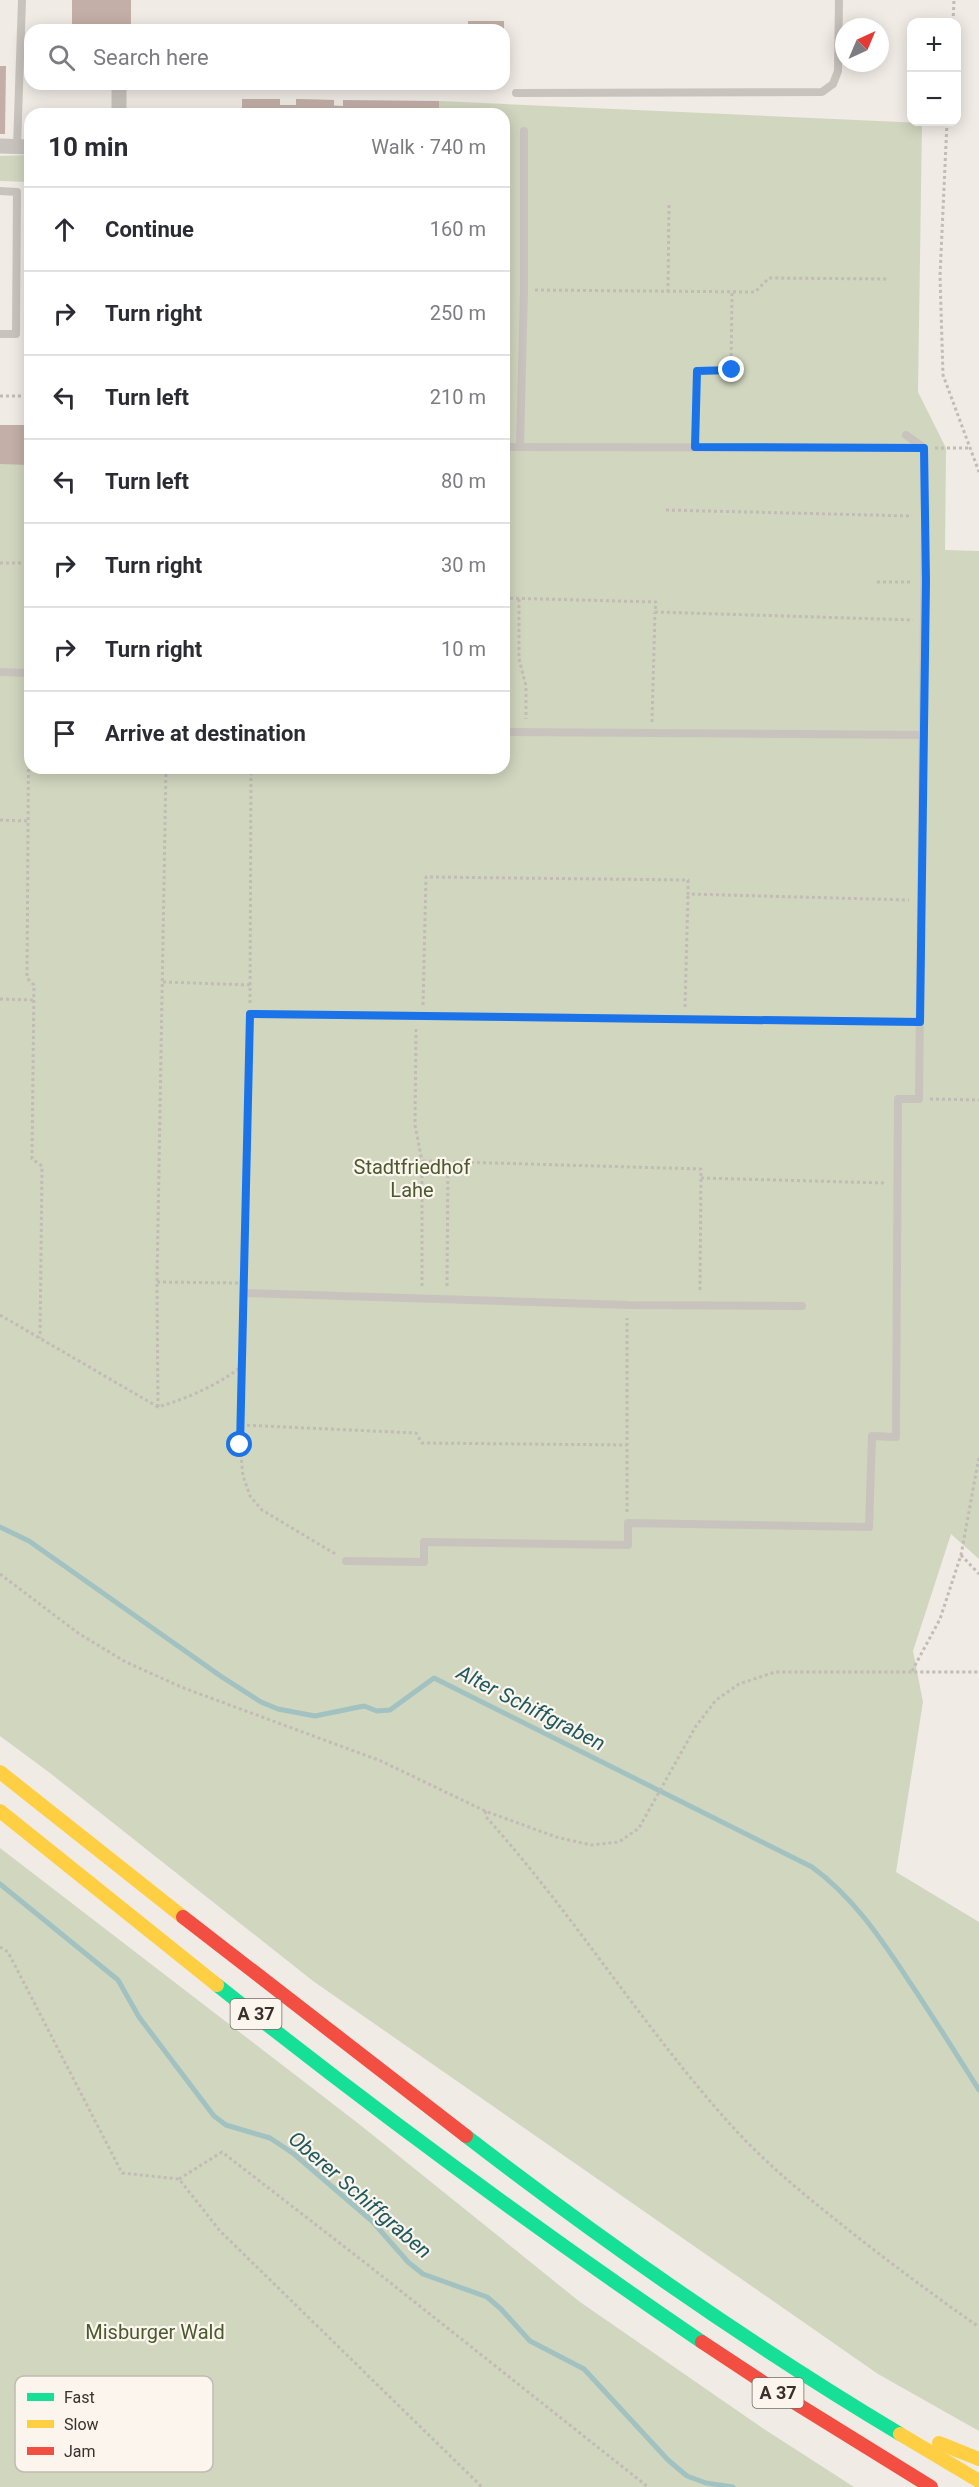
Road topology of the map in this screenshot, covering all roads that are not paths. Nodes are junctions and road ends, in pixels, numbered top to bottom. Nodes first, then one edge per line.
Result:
1 (22, 0) edge
2 (839, 0) edge
3 (119, 90) edge
4 (516, 93) dead end
5 (118, 108) edge
6 (524, 131) dead end
7 (0, 146) edge
8 (23, 147) edge
9 (0, 191) edge
10 (0, 334) edge
11 (906, 435) dead end
12 (510, 447) edge
13 (520, 447) junction
14 (924, 448) junction
15 (0, 672) edge
16 (24, 673) edge
17 (510, 732) edge
18 (924, 735) junction
19 (250, 1014) road end
20 (920, 1022) junction
21 (245, 1293) road end
22 (802, 1306) dead end
23 (346, 1561) road end
24 (0, 1772) edge
25 (0, 1811) edge
26 (868, 2415) junction
27 (849, 2438) junction
28 (979, 2459) edge
29 (979, 2481) edge
30 (896, 2482) dead end
31 (931, 2487) edge

1 - 8 lane
2 - 4 lane
3 - 5 street
6 - 13 lane
7 - 8 street
9 - 10 lane
11 - 14 lane
12 - 13 lane
13 - 14 lane
14 - 18 lane
15 - 16 lane
17 - 18 lane
18 - 20 lane
19 - 20 lane
20 - 23 lane
21 - 22 lane
24 - 26 highway, A 37
25 - 27 highway, A 37
26 - 28 highway
26 - 29 highway, A 37
27 - 30 highway
27 - 31 highway, A 37

